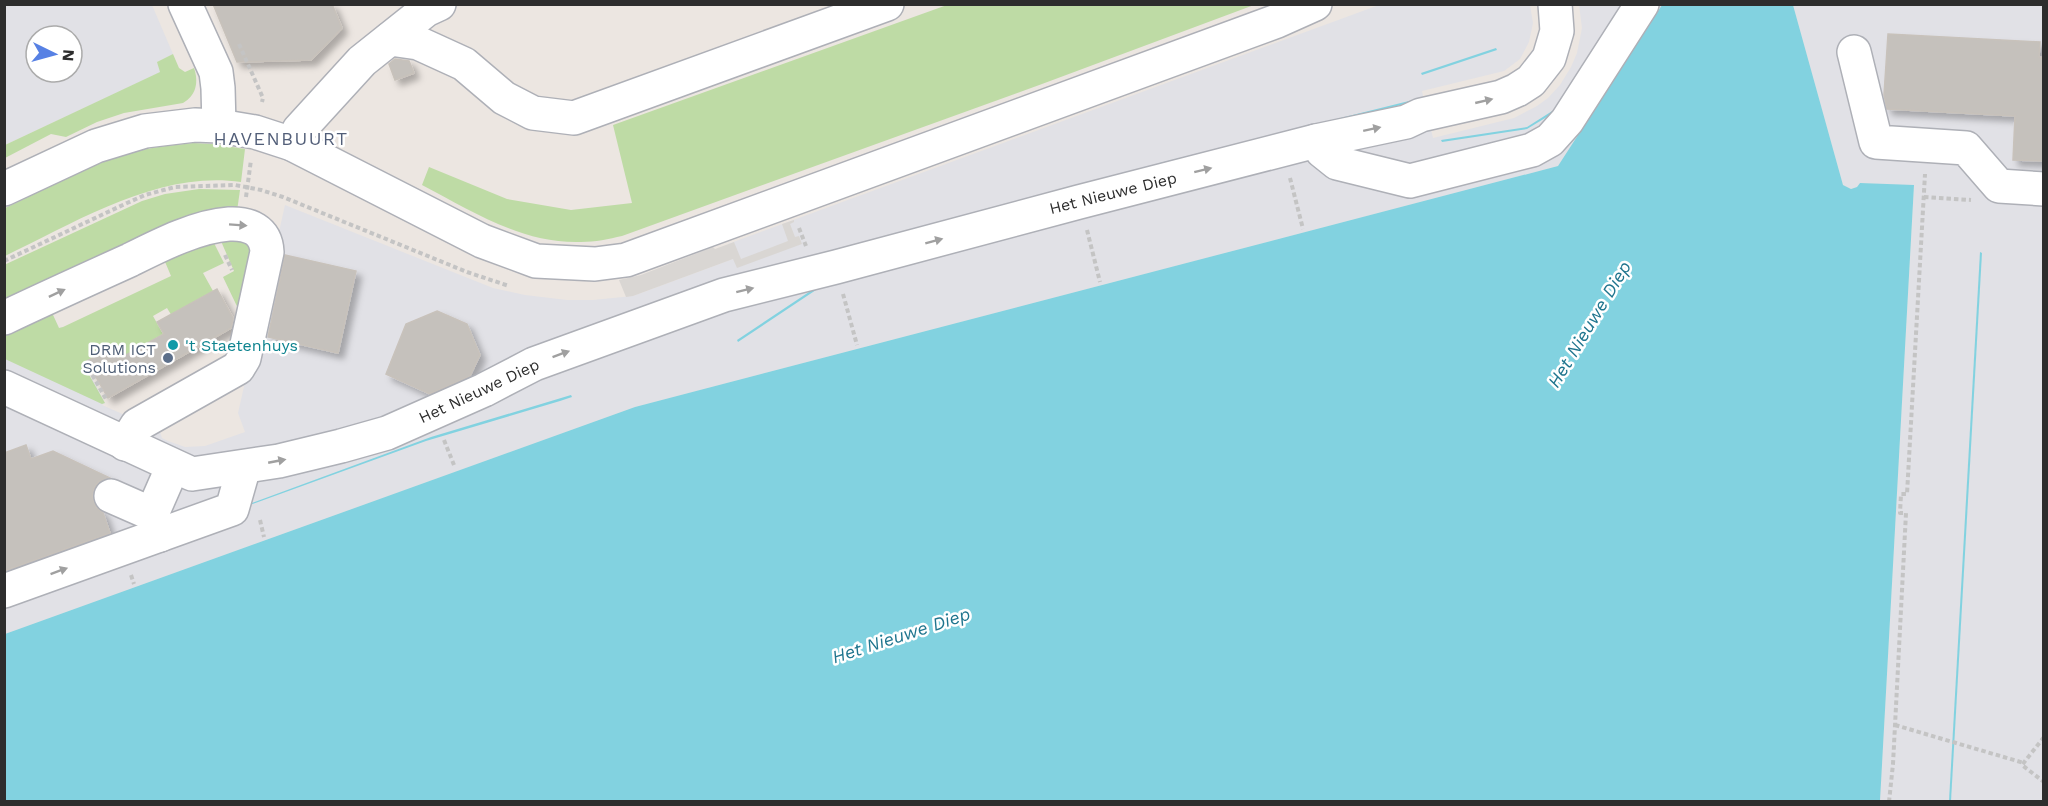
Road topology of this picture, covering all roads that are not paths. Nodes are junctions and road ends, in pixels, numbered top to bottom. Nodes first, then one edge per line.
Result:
1 (186, 4) edge
2 (439, 4) edge
3 (887, 4) edge
4 (1315, 4) edge
5 (1555, 4) edge
6 (1642, 4) edge
7 (390, 39) junction
8 (1854, 52) dead end
9 (219, 126) junction
10 (1316, 141) junction
11 (292, 144) junction
12 (4, 189) edge
13 (2043, 189) edge
14 (4, 318) edge
15 (4, 387) edge
16 (125, 444) junction
17 (244, 467) junction
18 (186, 470) junction
19 (111, 496) dead end
20 (156, 524) junction
21 (4, 591) edge

1 - 9 street
2 - 7 street
3 - 7 street
4 - 11 street
10 -> 5 street, Het Nieuwe Diep
6 - 10 street
7 - 11 street
8 - 13 street
9 - 11 street
9 - 12 street
17 -> 10 street, Het Nieuwe Diep
14 -> 16 street
15 - 16 street
16 - 18 street
17 - 18 street, Het Nieuwe Diep
17 - 20 street
18 - 20 street
19 - 20 street
21 -> 20 street

